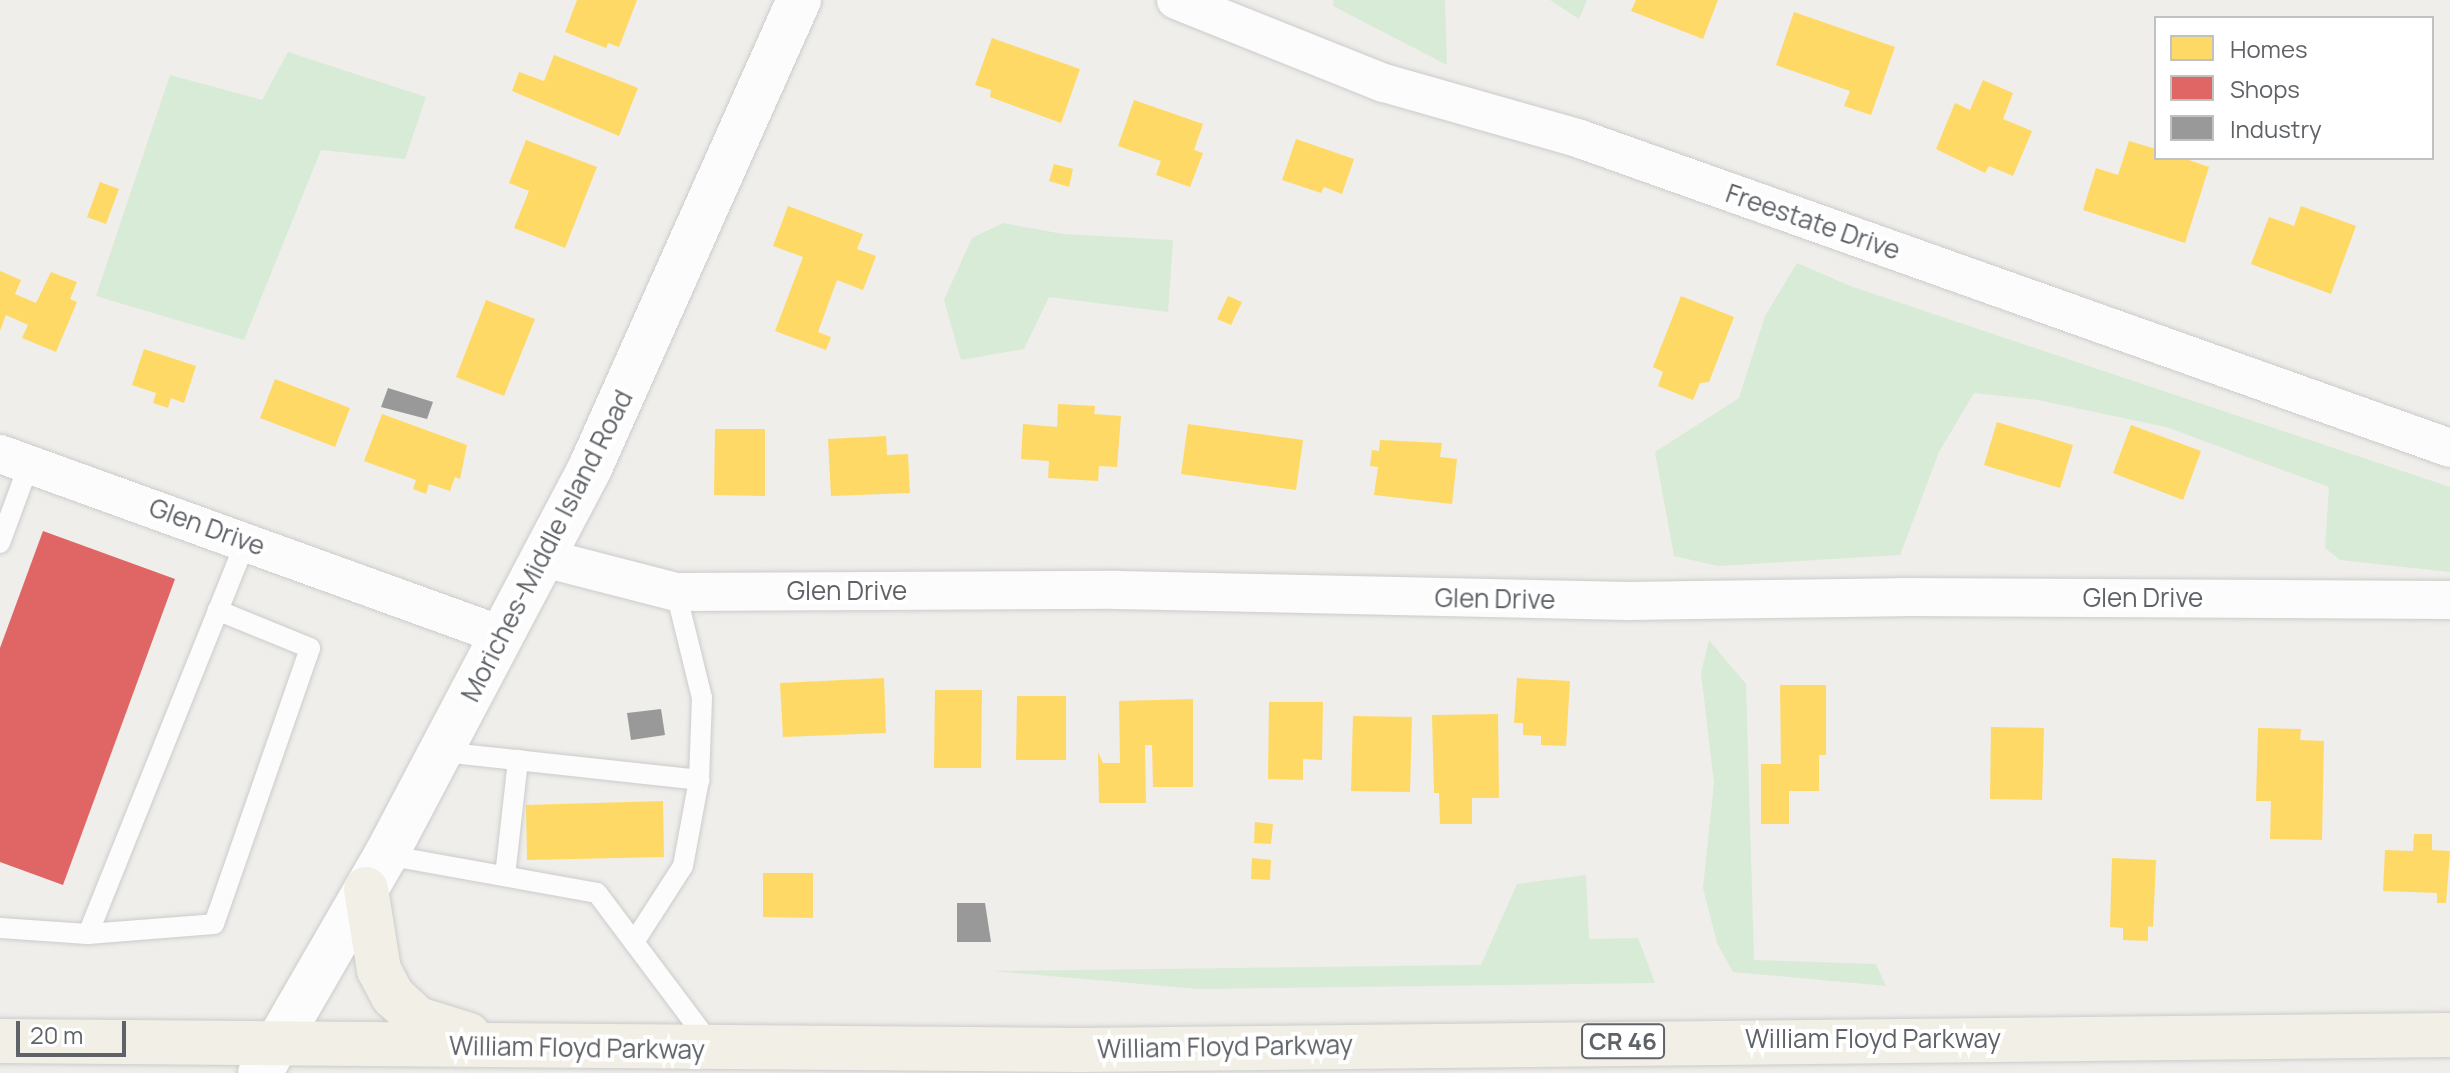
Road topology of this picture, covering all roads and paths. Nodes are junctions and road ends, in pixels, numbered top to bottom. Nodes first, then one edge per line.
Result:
1 (799, 0) edge
2 (1176, 0) edge
3 (2450, 448) edge
4 (15, 459) edge
5 (246, 541) junction
6 (0, 543) edge
7 (544, 558) junction
8 (676, 592) junction
9 (2450, 600) edge
10 (217, 610) junction
11 (504, 636) junction
12 (442, 752) junction
13 (518, 760) junction
14 (699, 780) junction
15 (376, 872) junction
16 (505, 876) junction
17 (0, 928) edge
18 (88, 934) junction
19 (634, 942) junction
20 (2450, 1035) edge
21 (0, 1041) edge
22 (534, 1048) junction
23 (714, 1050) junction
24 (267, 1059) edge

1 - 7 main road, Moriches-Middle Island Road
2 - 3 street, Freestate Drive
4 - 5 street, Glen Drive
4 - 6 lane
5 - 10 lane
5 - 11 street, Glen Drive
7 - 8 street, Glen Drive
7 - 11 main road, Moriches-Middle Island Road
8 - 9 street, Glen Drive
8 - 14 lane
10 - 18 lane
10 - 18 lane
11 - 12 main road, Moriches-Middle Island Road
12 - 13 lane
12 - 15 main road, Moriches-Middle Island Road
13 - 14 lane
13 - 16 lane
14 - 19 lane
15 - 16 lane
15 - 22 highway
15 - 24 main road, Moriches-Middle Island Road
16 - 19 lane
17 - 18 lane
19 - 23 lane
20 - 23 highway, William Floyd Parkway / CR 46
21 - 24 highway, William Floyd Parkway / CR 46
22 - 23 highway, William Floyd Parkway / CR 46
22 - 24 highway, William Floyd Parkway / CR 46

